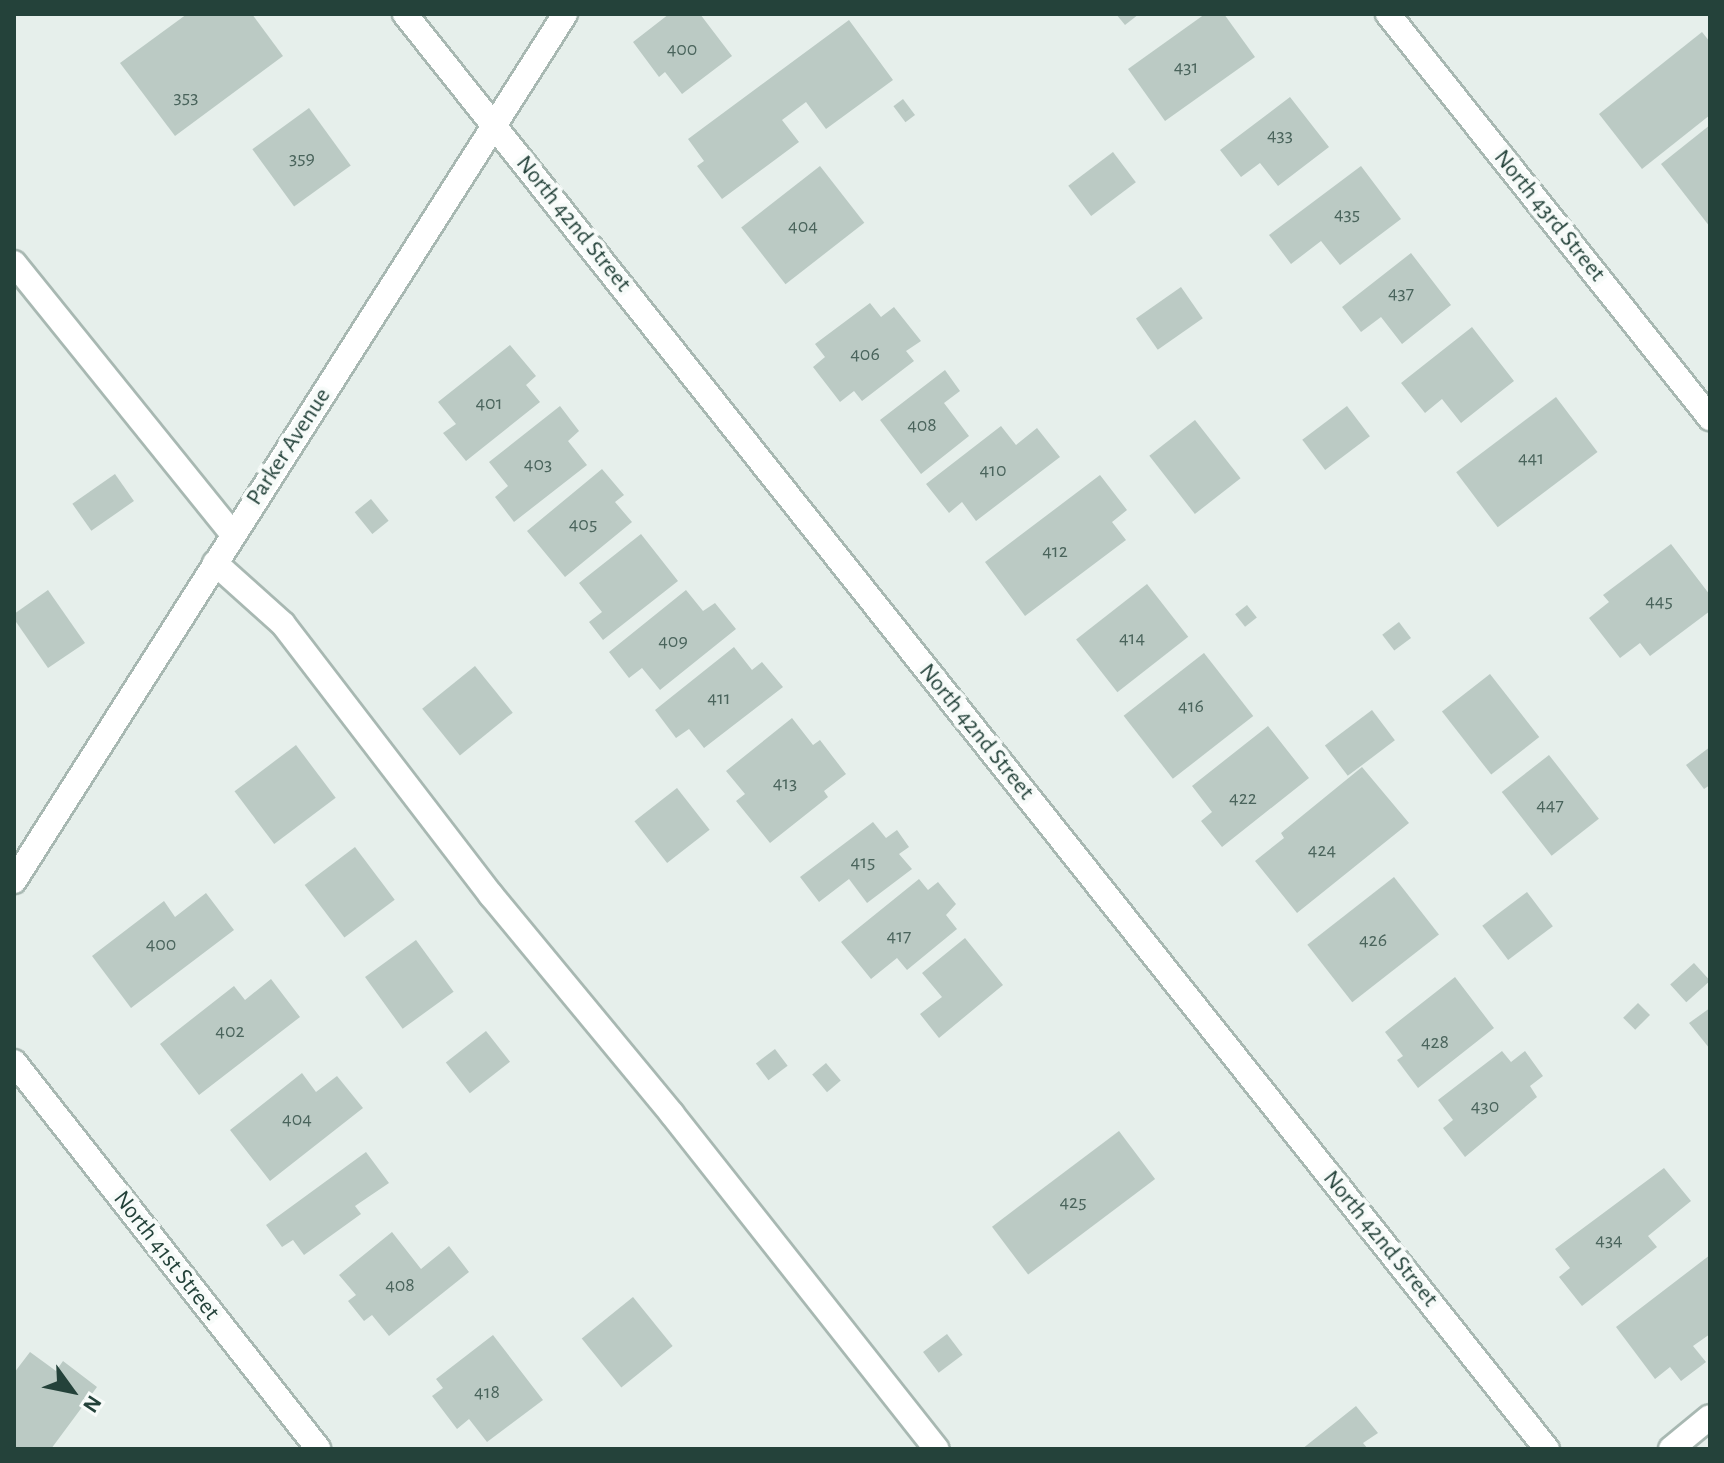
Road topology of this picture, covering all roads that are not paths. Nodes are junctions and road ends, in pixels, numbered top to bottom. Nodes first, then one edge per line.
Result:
1 (405, 14) edge
2 (565, 14) edge
3 (1388, 14) edge
4 (495, 127) junction
5 (14, 263) edge
6 (1710, 418) edge
7 (233, 534) junction
8 (215, 563) junction
9 (14, 881) edge
10 (14, 1062) edge
11 (1710, 1417) edge
12 (318, 1449) edge
13 (937, 1449) edge
14 (1547, 1449) edge
15 (1671, 1449) edge

1 - 4 street, North 42nd Street
2 - 4 street, Parker Avenue
3 - 6 street, North 43rd Street
4 - 7 street, Parker Avenue
4 - 14 street, North 42nd Street
5 - 7 street
7 - 8 street, Parker Avenue
8 - 9 street, Parker Avenue
8 - 13 street
10 - 12 street, North 41st Street
11 - 15 street

